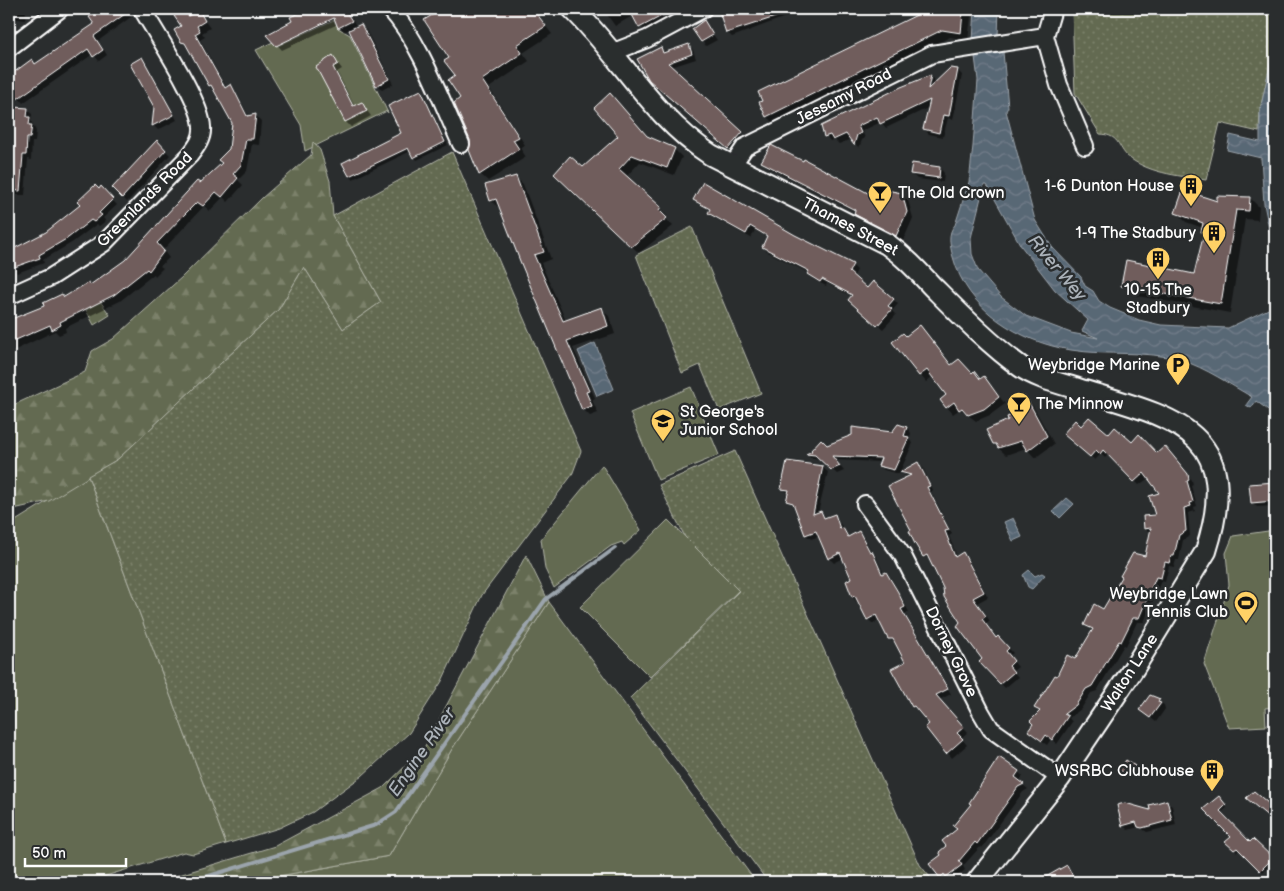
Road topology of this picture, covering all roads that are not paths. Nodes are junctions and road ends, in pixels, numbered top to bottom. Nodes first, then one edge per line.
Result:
1 (60, 9) edge
2 (142, 9) edge
3 (390, 9) edge
4 (573, 9) edge
5 (703, 9) edge
6 (1053, 9) edge
7 (1045, 36) junction
8 (9, 48) edge
9 (611, 53) junction
10 (461, 144) dead end
11 (1085, 146) dead end
12 (732, 166) junction
13 (9, 296) edge
14 (1200, 441) joint
15 (865, 504) dead end
16 (1060, 778) junction
17 (977, 882) edge

1 - 8 street
2 - 13 street, Greenlands Road
3 - 10 street
4 - 9 street, Thames Street
5 - 9 street
6 - 7 street
7 - 11 street
7 - 12 street, Jessamy Road
9 - 12 street, Thames Street
12 - 14 street, Thames Street
14 - 16 street, Walton Lane
15 - 16 street, Dorney Grove
16 - 17 street, Walton Lane

